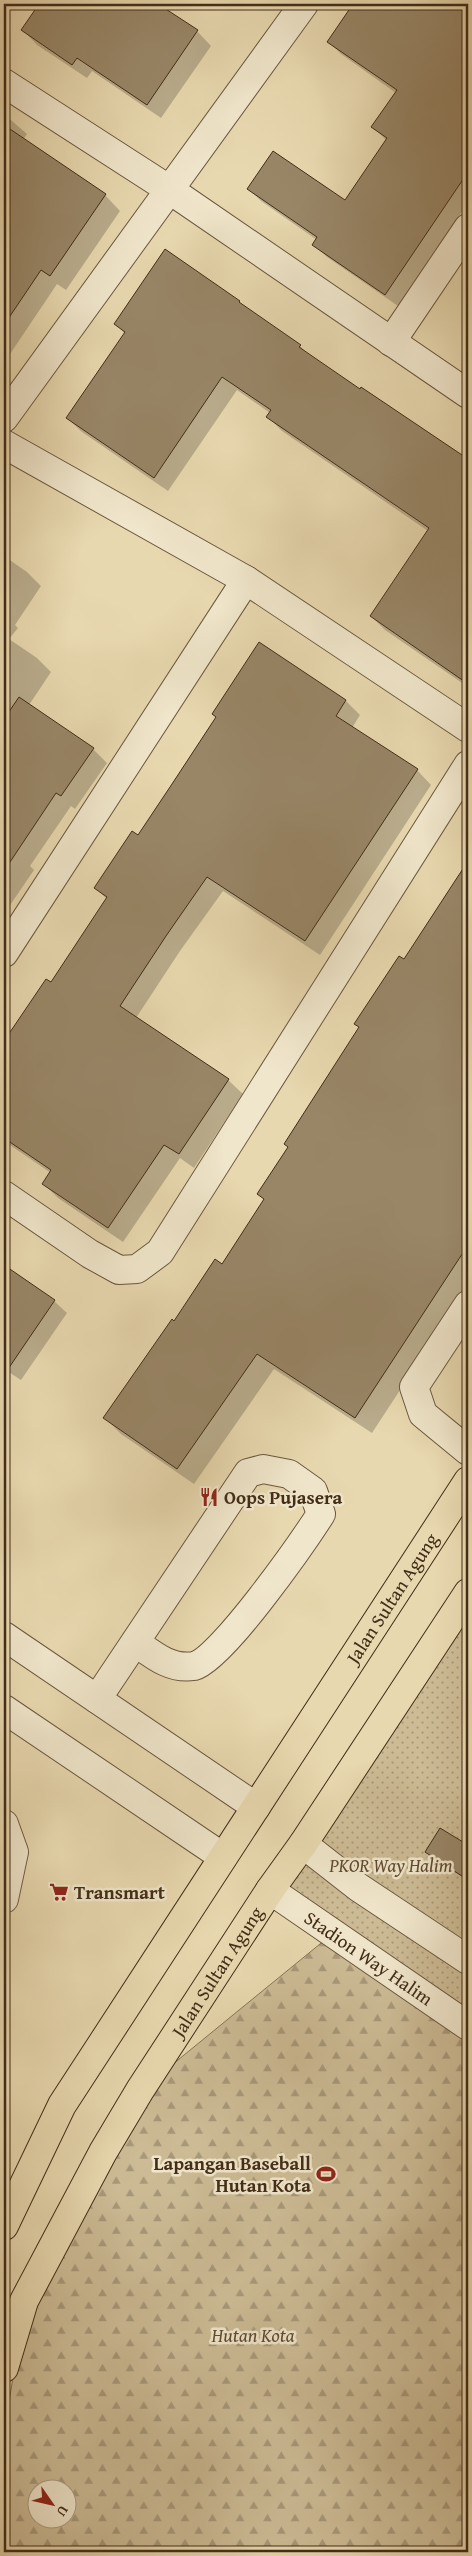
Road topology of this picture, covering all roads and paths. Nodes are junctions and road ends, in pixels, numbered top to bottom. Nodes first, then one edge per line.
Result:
1 (304, 4) edge
2 (4, 83) edge
3 (170, 190) junction
4 (468, 228) edge
5 (391, 342) junction
6 (468, 394) edge
7 (4, 418) edge
8 (4, 444) edge
9 (246, 580) junction
10 (468, 728) edge
11 (468, 765) edge
12 (4, 953) edge
13 (4, 1195) edge
14 (468, 1305) edge
15 (468, 1451) edge
16 (468, 1481) edge
17 (468, 1593) edge
18 (4, 1636) edge
19 (135, 1642) junction
20 (97, 1699) junction
21 (4, 1709) edge
22 (256, 1807) junction
23 (4, 1824) edge
24 (303, 1844) junction
25 (223, 1857) junction
26 (270, 1890) junction
27 (4, 1899) edge
28 (468, 1960) edge
29 (468, 2026) edge
30 (4, 2226) edge
31 (4, 2368) edge

1 - 3 street
2 - 3 street
3 - 5 street
3 - 7 street
4 - 5 street
5 - 6 street
8 - 9 street
9 - 10 street
9 - 12 street
11 - 13 street
14 - 15 street
16 - 22 main road, Jalan Sultan Agung
17 - 24 main road, Jalan Sultan Agung
18 - 20 street
19 - 19 street
19 - 20 street
20 - 22 street
21 - 25 street
22 - 25 main road, Jalan Sultan Agung
23 - 27 street
24 - 26 main road, Jalan Sultan Agung
24 - 28 street
25 - 30 main road, Jalan Sultan Agung
26 - 29 street, Stadion Way Halim
26 - 31 main road, Jalan Sultan Agung

